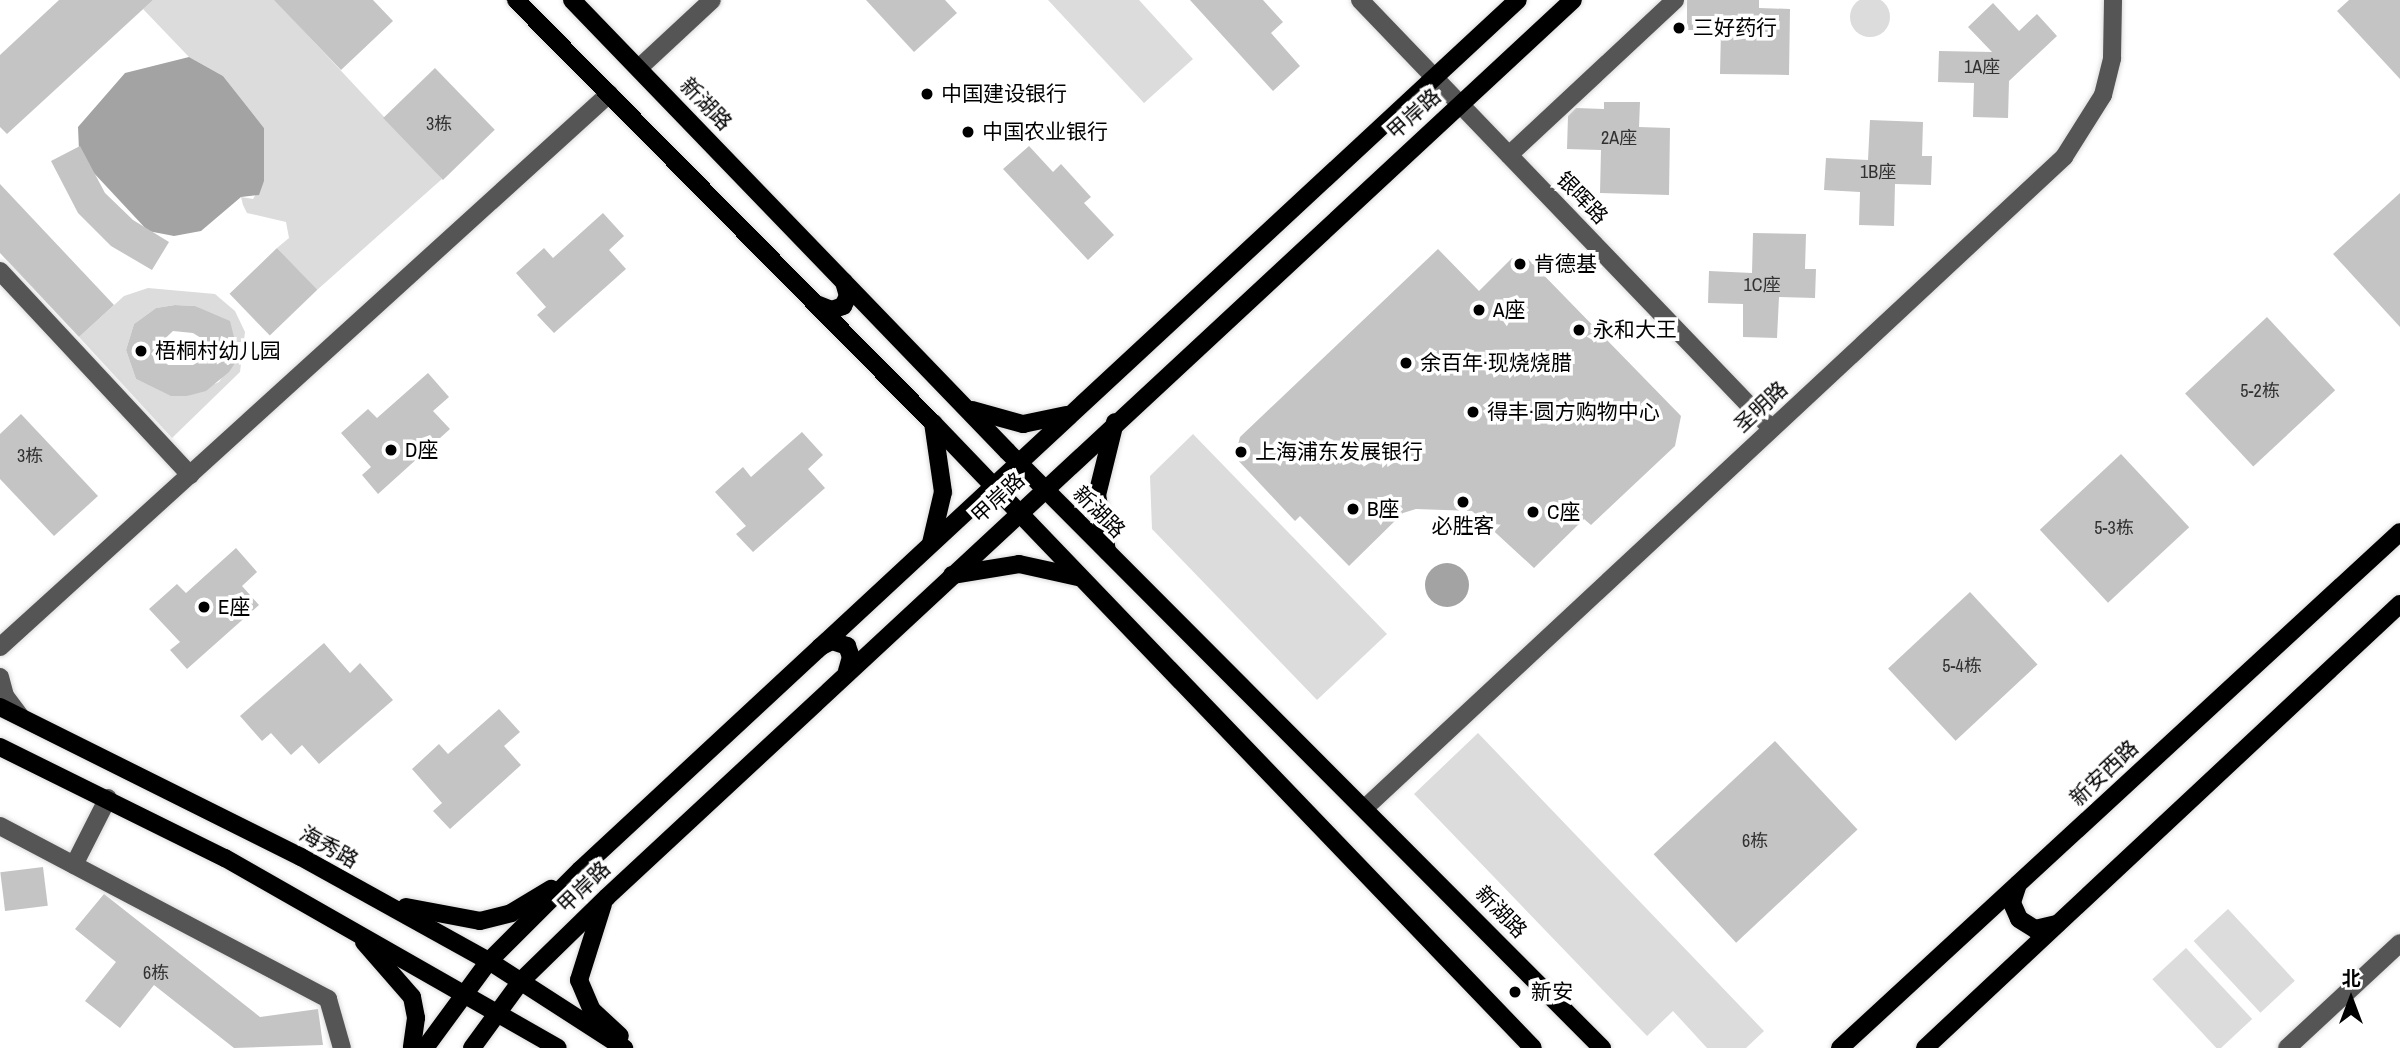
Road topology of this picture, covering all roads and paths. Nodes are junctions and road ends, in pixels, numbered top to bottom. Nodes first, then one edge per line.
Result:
1 (516, 0) edge
2 (572, 0) edge
3 (712, 0) edge
4 (1360, 0) edge
5 (1518, 0) edge
6 (1573, 0) edge
7 (1675, 0) edge
8 (2113, 0) edge
9 (640, 67) junction
10 (1434, 78) junction
11 (609, 94) junction
12 (1460, 104) junction
13 (1509, 155) junction
14 (0, 271) edge
15 (843, 281) junction
16 (816, 304) junction
17 (961, 404) junction
18 (1080, 405) junction
19 (1115, 421) junction
20 (933, 423) junction
21 (1772, 428) junction
22 (1018, 463) junction
23 (190, 475) junction
24 (993, 485) junction
25 (1043, 487) junction
26 (1017, 511) junction
27 (2400, 532) edge
28 (930, 544) junction
29 (1108, 554) junction
30 (948, 576) junction
31 (1082, 578) junction
32 (2400, 604) edge
33 (820, 647) junction
34 (1, 650) edge
35 (847, 671) junction
36 (0, 677) edge
37 (0, 707) edge
38 (20, 716) junction
39 (0, 747) edge
40 (108, 799) junction
41 (1366, 807) junction
42 (0, 826) edge
43 (74, 865) junction
44 (580, 870) junction
45 (2018, 884) junction
46 (607, 897) junction
47 (382, 902) junction
48 (332, 916) junction
49 (2058, 923) junction
50 (2400, 943) edge
51 (489, 961) junction
52 (521, 981) junction
53 (464, 991) junction
54 (497, 1011) junction
55 (342, 1048) edge
56 (412, 1048) edge
57 (425, 1048) edge
58 (472, 1048) edge
59 (558, 1048) edge
60 (624, 1048) edge
61 (632, 1048) edge
62 (1533, 1048) edge
63 (1602, 1048) edge
64 (1840, 1048) edge
65 (1925, 1048) edge
66 (2287, 1048) edge

1 - 11 main road
2 - 9 main road, 新湖路
3 - 9 street
4 - 10 street, 银晖路
5 - 10 main road, 甲岸路
6 - 12 main road, 甲岸路
7 - 13 street
8 - 21 street, 圣明路
9 - 15 main road, 新湖路
10 - 12 street, 银晖路
10 - 18 main road, 甲岸路
11 - 16 main road
11 - 23 street
12 - 13 street, 银晖路
12 - 19 main road, 甲岸路
13 - 21 street, 银晖路
14 - 23 street
15 - 16 main road
15 - 17 main road, 新湖路
16 - 20 main road
17 - 18 main road
17 - 22 main road, 新湖路
18 - 22 main road, 甲岸路
19 - 25 main road, 甲岸路
19 - 29 main road
20 - 24 main road
20 - 28 main road
21 - 41 street, 圣明路
22 - 24 main road, 甲岸路
22 - 25 main road, 新湖路
23 - 34 street
24 - 26 main road
24 - 28 main road, 甲岸路
25 - 26 main road, 甲岸路
25 - 29 main road, 新湖路
26 - 30 main road, 甲岸路
26 - 31 main road
27 - 45 main road, 新安西路
28 - 33 main road, 甲岸路
29 - 41 main road, 新湖路
30 - 31 main road
30 - 35 main road, 甲岸路
31 - 62 main road
32 - 49 main road
33 - 35 main road
33 - 44 main road, 甲岸路
35 - 46 main road, 甲岸路
36 - 38 street
37 - 38 main road, 海秀路
38 - 47 main road, 海秀路
39 - 40 main road
40 - 43 street
40 - 48 main road
41 - 63 main road, 新湖路
42 - 43 street
43 - 55 street
44 - 47 main road
44 - 51 main road, 甲岸路
45 - 49 main road
45 - 64 main road, 新安西路
46 - 52 main road, 甲岸路
46 - 61 main road
47 - 51 main road, 海秀路
48 - 53 main road
48 - 56 main road
49 - 65 main road
50 - 66 street
51 - 52 main road, 海秀路
51 - 53 main road, 甲岸路
52 - 54 main road, 甲岸路
52 - 60 main road, 海秀路
53 - 54 main road
53 - 57 main road, 甲岸路
54 - 58 main road, 甲岸路
54 - 59 main road

